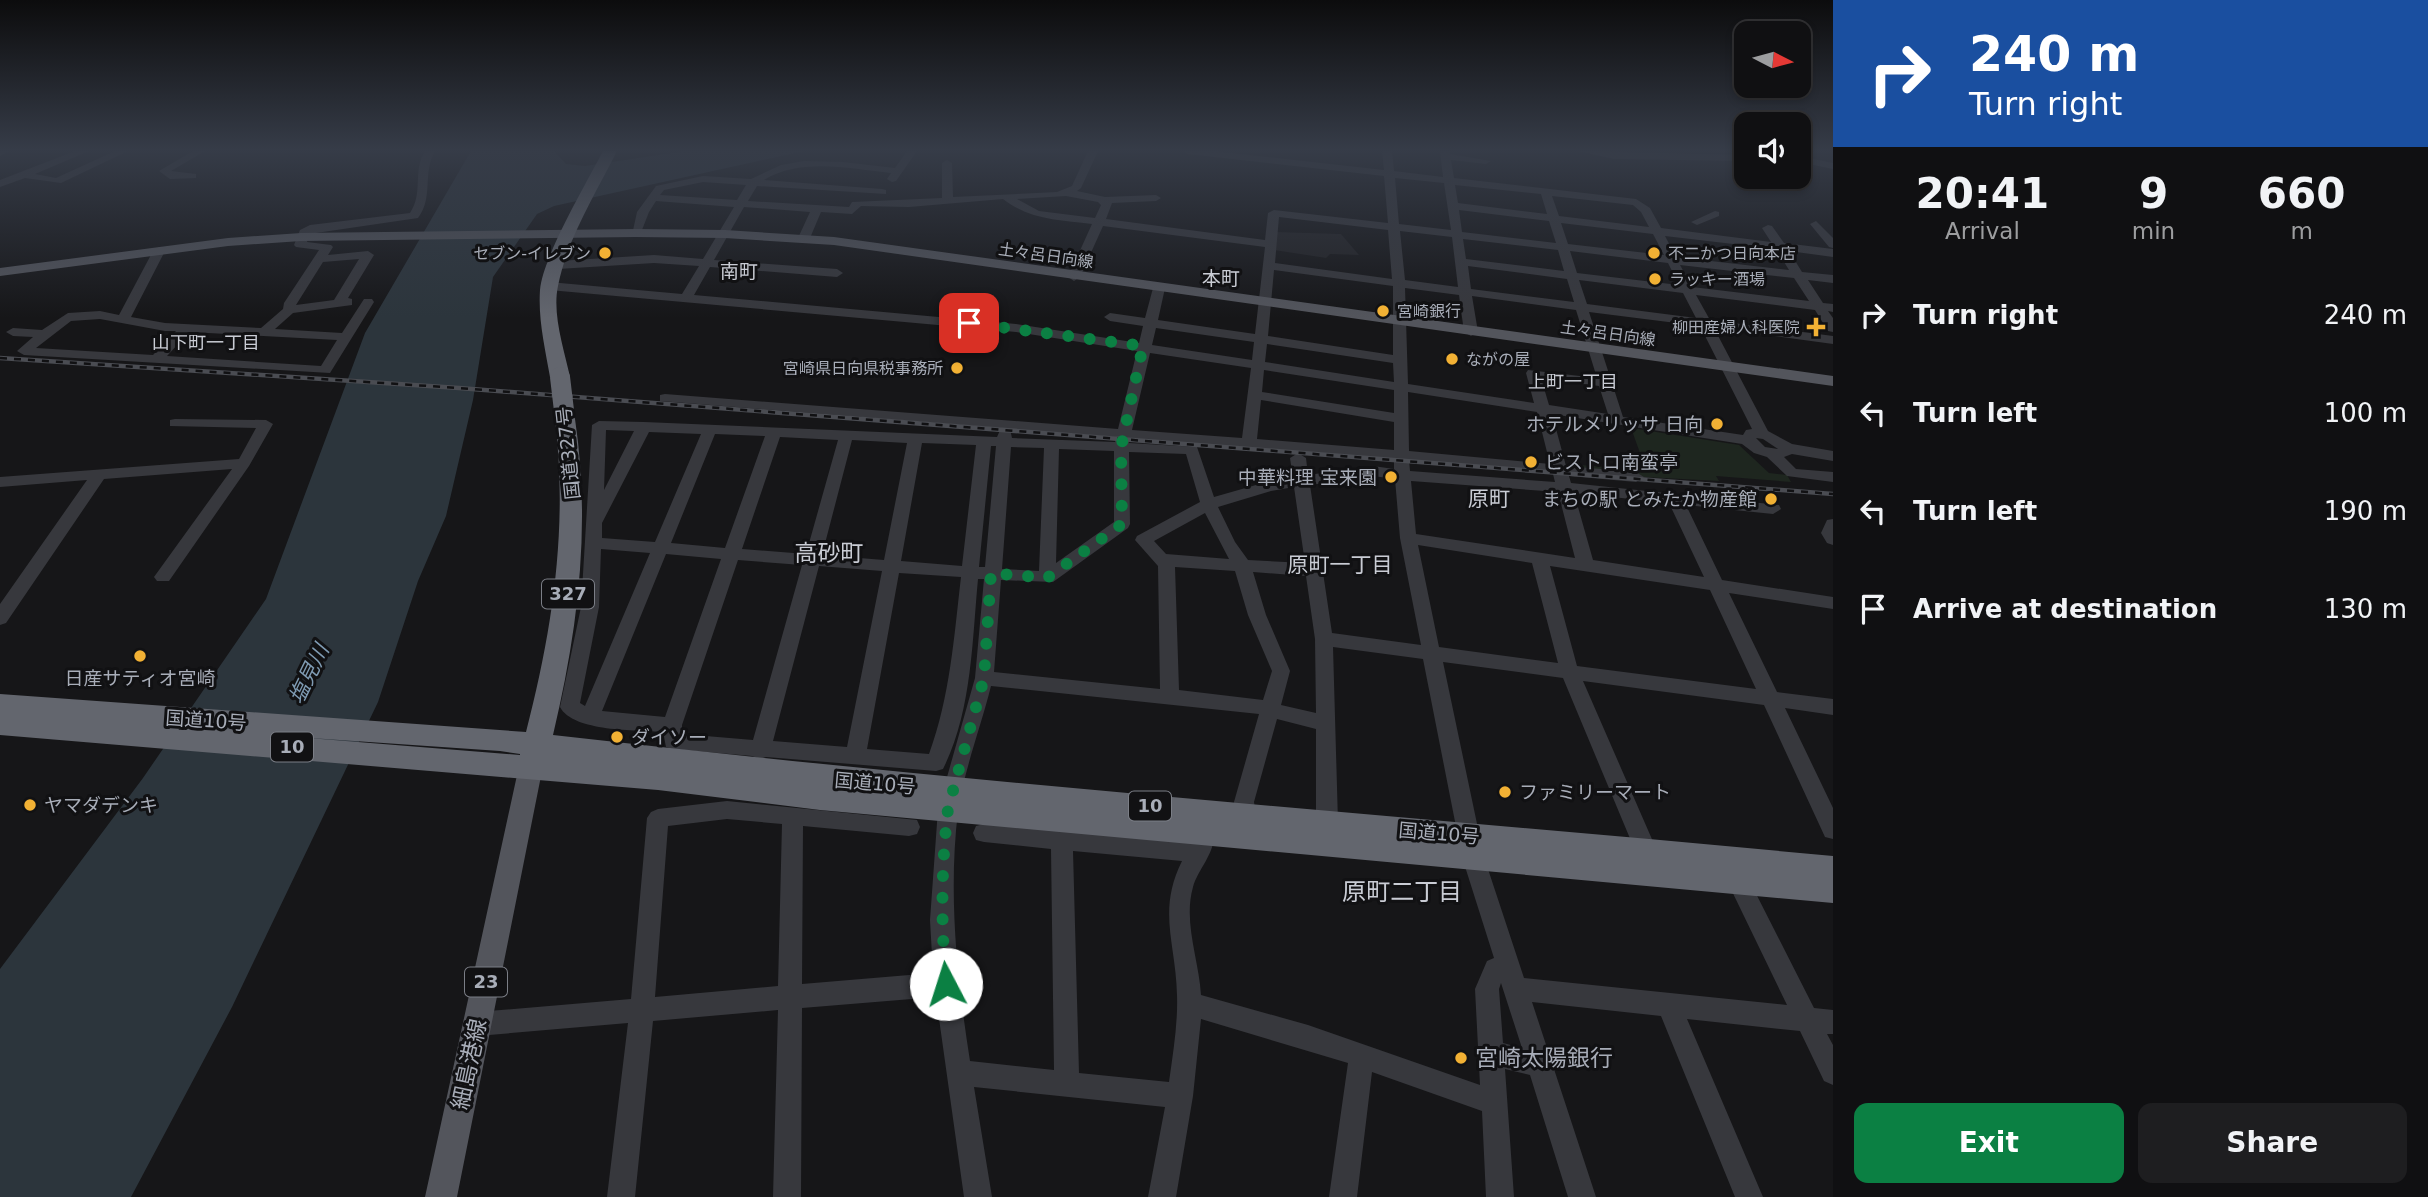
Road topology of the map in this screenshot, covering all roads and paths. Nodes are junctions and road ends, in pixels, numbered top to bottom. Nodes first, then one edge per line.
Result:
1 (1452, 206) edge
2 (419, 207) edge
3 (579, 207) edge
4 (647, 207) edge
5 (741, 207) edge
6 (777, 207) edge
7 (854, 207) edge
8 (1022, 207) edge
9 (1103, 207) edge
10 (1391, 207) edge
11 (1459, 207) edge
12 (1550, 207) edge
13 (1642, 207) edge
14 (817, 209) junction
15 (1715, 214) dead end
16 (1554, 218) junction
17 (1098, 222) junction
18 (1697, 222) dead end
19 (1816, 224) dead end
20 (1393, 227) junction
21 (1768, 228) dead end
22 (1657, 230) junction
23 (563, 233) junction
24 (636, 233) junction
25 (724, 234) junction
26 (1457, 234) junction
27 (301, 237) junction
28 (804, 238) junction
29 (1271, 244) junction
30 (1779, 245) junction
31 (1833, 245) edge
32 (1563, 247) junction
33 (159, 251) junction
34 (1833, 253) edge
35 (319, 259) junction
36 (1673, 260) junction
37 (1461, 262) junction
38 (706, 264) junction
39 (558, 265) junction
40 (1269, 266) junction
41 (0, 272) edge
42 (838, 273) dead end
43 (1799, 275) junction
44 (1572, 276) junction
45 (1074, 277) junction
46 (1833, 279) edge
47 (1399, 284) junction
48 (549, 286) junction
49 (1159, 288) junction
50 (1689, 291) junction
51 (1465, 292) junction
52 (687, 296) junction
53 (340, 302) junction
54 (1265, 302) junction
55 (1581, 307) junction
56 (1826, 307) edge
57 (289, 310) junction
58 (1110, 317) dead end
59 (124, 318) junction
60 (1401, 322) junction
61 (1149, 323) junction
62 (1705, 323) junction
63 (187, 327) junction
64 (1833, 328) edge
65 (266, 330) junction
66 (13, 332) dead end
67 (1471, 332) junction
68 (45, 334) junction
69 (348, 337) junction
70 (1260, 338) junction
71 (1833, 340) edge
72 (1143, 346) junction
73 (1594, 349) junction
74 (157, 359) junction
75 (1401, 360) junction
76 (1257, 364) junction
77 (1727, 367) junction
78 (1833, 381) edge
79 (1605, 383) junction
80 (1401, 387) junction
81 (1255, 395) junction
82 (664, 398) dead end
83 (1541, 410) junction
84 (1401, 419) junction
85 (1617, 421) junction
86 (175, 423) dead end
87 (644, 426) junction
88 (710, 429) junction
89 (774, 432) junction
90 (847, 433) junction
91 (1004, 433) junction
92 (1762, 433) junction
93 (916, 437) junction
94 (984, 440) junction
95 (1122, 440) junction
96 (1746, 440) junction
97 (1249, 443) junction
98 (1052, 444) junction
99 (1192, 450) junction
100 (1779, 451) junction
101 (1833, 456) edge
102 (1298, 458) junction
103 (244, 463) junction
104 (1401, 464) junction
105 (1557, 469) junction
106 (1373, 471) junction
107 (99, 474) junction
108 (1636, 477) dead end
109 (1833, 477) edge
110 (1301, 479) junction
111 (0, 482) edge
112 (1562, 487) junction
113 (1675, 499) junction
114 (1210, 504) junction
115 (1773, 509) dead end
116 (1122, 524) junction
117 (1833, 524) edge
118 (592, 535) junction
119 (1408, 538) junction
120 (1833, 539) edge
121 (1143, 540) junction
122 (659, 548) junction
123 (733, 554) junction
124 (812, 560) junction
125 (1163, 560) junction
126 (1540, 560) junction
127 (1242, 564) junction
128 (1586, 566) junction
129 (891, 567) junction
130 (1313, 570) junction
131 (970, 572) junction
132 (991, 573) junction
133 (163, 576) dead end
134 (1047, 578) junction
135 (1716, 585) junction
136 (1833, 603) edge
137 (0, 618) edge
138 (1324, 639) junction
139 (1430, 653) junction
140 (1569, 670) junction
141 (984, 678) junction
142 (1170, 698) junction
143 (1771, 698) junction
144 (0, 705) edge
145 (1833, 707) edge
146 (1269, 709) junction
147 (590, 718) junction
148 (0, 724) edge
149 (1326, 724) junction
150 (134, 725) junction
151 (672, 725) junction
152 (760, 751) junction
153 (534, 756) junction
154 (855, 758) junction
155 (950, 799) junction
156 (1245, 814) junction
157 (793, 815) junction
158 (1327, 822) junction
159 (909, 827) dead end
160 (1833, 830) edge
161 (984, 833) dead end
162 (1062, 839) junction
163 (1201, 841) junction
164 (1471, 846) junction
165 (1647, 853) junction
166 (1833, 870) edge
167 (1738, 881) junction
168 (1833, 889) edge
169 (1509, 965) junction
170 (946, 984) junction
171 (1517, 989) junction
172 (790, 999) junction
173 (1190, 1004) junction
174 (1670, 1005) junction
175 (642, 1012) junction
176 (1807, 1020) junction
177 (1833, 1022) edge
178 (477, 1024) junction
179 (1490, 1053) junction
180 (1361, 1058) junction
181 (1541, 1065) junction
182 (1833, 1072) edge
183 (959, 1073) junction
184 (1067, 1084) junction
185 (1180, 1096) junction
186 (1493, 1102) junction
187 (441, 1197) edge
188 (621, 1197) edge
189 (787, 1197) edge
190 (978, 1197) edge
191 (1162, 1197) edge
192 (1343, 1197) edge
193 (1500, 1197) edge
194 (1582, 1197) edge
195 (1749, 1197) edge

1 - 26 street
2 - 27 street
3 - 23 highway, 国道327号 / 327
4 - 24 street
5 - 25 street
6 - 14 street
7 - 14 street
8 - 17 street
9 - 17 street
10 - 20 street
11 - 16 street
12 - 16 street
13 - 22 street
14 - 28 street
15 - 18 street
16 - 22 street
16 - 32 street
17 - 29 street
17 - 45 street
19 - 31 street
20 - 26 street
20 - 29 street
20 - 47 street
21 - 30 street
22 - 30 street
22 - 36 street
23 - 24 main road, 土々呂日向線
23 - 27 main road, 土々呂日向線
23 - 39 highway, 国道327号 / 327
24 - 25 main road, 土々呂日向線
25 - 28 main road, 土々呂日向線
25 - 38 street
26 - 32 street
26 - 37 street
27 - 33 main road, 土々呂日向線
27 - 35 street
28 - 45 main road, 土々呂日向線
29 - 40 street
30 - 34 street
30 - 43 street
32 - 36 street
32 - 44 street
33 - 41 main road, 土々呂日向線
33 - 59 street
35 - 53 street
35 - 57 street
36 - 43 street
36 - 50 street
37 - 44 street
37 - 51 street
38 - 39 street
38 - 42 street
38 - 52 street
39 - 48 highway, 国道327号 / 327
40 - 47 street
40 - 54 street
43 - 46 street
43 - 56 street
44 - 50 street
44 - 55 street
45 - 49 main road, 土々呂日向線
47 - 51 street
47 - 60 street
48 - 52 street
48 - 153 highway, 国道327号 / 327, bridge
49 - 54 main road, 土々呂日向線
49 - 61 street
50 - 56 street
50 - 62 street
51 - 55 street
51 - 67 street
52 - 72 street
53 - 57 street
53 - 69 street
54 - 60 main road, 土々呂日向線
54 - 70 street
55 - 62 street
55 - 73 street
56 - 64 street
57 - 65 street
58 - 61 street
59 - 63 street
59 - 68 street
60 - 67 main road, 土々呂日向線
60 - 75 street
61 - 70 street
61 - 72 street
62 - 71 street
62 - 77 street
63 - 65 street
63 - 74 street
65 - 69 street
66 - 68 street
67 - 73 main road, 土々呂日向線
68 - 74 street
69 - 74 street
70 - 75 street
70 - 76 street
72 - 76 street
72 - 95 street
73 - 77 main road, 土々呂日向線
73 - 79 street
75 - 80 street
76 - 80 street
76 - 81 street
77 - 78 main road, 土々呂日向線
77 - 92 street
79 - 83 street
79 - 85 street
80 - 83 street
80 - 84 street
81 - 84 street
81 - 97 street
82 - 91 street
83 - 85 street
83 - 105 street
84 - 104 street
85 - 96 street
86 - 103 street
87 - 88 street
87 - 118 street
87 - 118 street
88 - 89 street
88 - 122 street
89 - 90 street
89 - 123 street
90 - 93 street
90 - 124 street
91 - 94 street
91 - 95 street
91 - 98 street
91 - 132 street
92 - 96 street
92 - 100 street
93 - 94 street
93 - 129 street
94 - 131 street
95 - 97 street
95 - 98 street
95 - 99 street
95 - 116 street
96 - 100 street
97 - 104 street
98 - 134 street
99 - 102 street
99 - 114 street
100 - 101 street
100 - 109 street
102 - 106 street
102 - 110 street
103 - 107 street
103 - 133 street
104 - 105 street
104 - 106 street
104 - 112 street
104 - 119 street
105 - 108 street
105 - 112 street
106 - 110 street
107 - 111 street
107 - 137 street
110 - 114 street
110 - 130 street
112 - 113 street
112 - 128 street
113 - 115 street
113 - 135 street
114 - 121 street
114 - 127 street
116 - 121 street
116 - 134 street
117 - 120 street
118 - 122 street
118 - 147 street
119 - 126 street
119 - 139 street
121 - 125 street
122 - 123 street
122 - 147 street
123 - 124 street
123 - 151 street
124 - 129 street
124 - 152 street
125 - 127 street
125 - 142 street
126 - 128 street
126 - 140 street
127 - 130 street
127 - 146 street
128 - 135 street
129 - 131 street
129 - 154 street
130 - 138 street
131 - 132 street
131 - 154 street
132 - 134 street
132 - 141 street
135 - 136 street
135 - 143 street
138 - 139 street
138 - 149 street
139 - 140 street
139 - 164 street
140 - 143 street
140 - 165 street
141 - 142 street
141 - 155 street
142 - 146 street
143 - 145 street
143 - 160 street
144 - 150 highway, 国道10号 / 10
146 - 149 street
146 - 156 street
147 - 151 street
148 - 150 highway, 国道10号 / 10
149 - 158 street
150 - 153 highway, 国道10号 / 10
151 - 152 street
152 - 154 street
153 - 155 highway, 国道10号 / 10
153 - 178 main road, 細島港線 / 23
155 - 156 highway, 国道10号 / 10
155 - 163 highway, 国道10号 / 10
155 - 170 street
156 - 158 highway, 国道10号 / 10
157 - 159 street
157 - 172 street
157 - 175 street
158 - 164 highway, 国道10号 / 10
161 - 162 street
162 - 163 street
162 - 184 street
163 - 164 highway, 国道10号 / 10
163 - 173 street
164 - 165 highway, 国道10号 / 10
164 - 167 highway, 国道10号 / 10
164 - 169 street
165 - 166 highway, 国道10号 / 10
167 - 168 highway, 国道10号 / 10
167 - 176 street
169 - 171 street
169 - 179 street
170 - 172 street
170 - 183 street
171 - 174 street
171 - 181 street
172 - 175 street
172 - 189 street
173 - 180 street
173 - 185 street
174 - 176 street
174 - 195 street
175 - 178 street
175 - 188 street
176 - 177 street
176 - 182 street
178 - 187 main road, 細島港線 / 23
179 - 181 street
179 - 186 street
180 - 186 street
180 - 192 street
181 - 194 street
183 - 184 street
183 - 190 street
184 - 185 street
185 - 191 street
186 - 193 street

